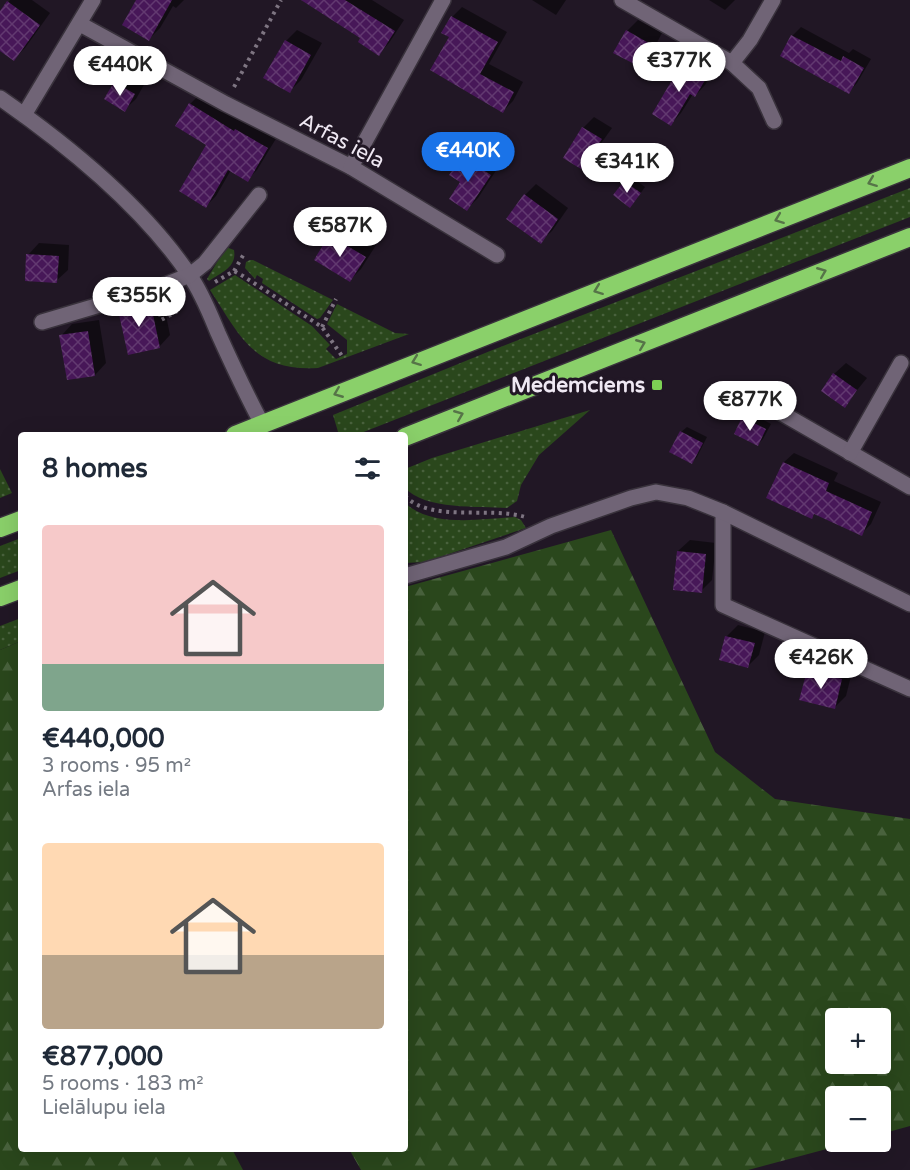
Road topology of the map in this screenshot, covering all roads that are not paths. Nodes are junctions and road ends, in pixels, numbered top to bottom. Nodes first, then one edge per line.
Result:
1 (93, 0) edge
2 (443, 0) edge
3 (622, 0) edge
4 (773, 0) edge
5 (80, 24) junction
6 (732, 63) junction
7 (0, 98) edge
8 (24, 115) junction
9 (774, 121) dead end
10 (351, 167) junction
11 (910, 168) edge
12 (259, 195) dead end
13 (910, 237) edge
14 (497, 255) dead end
15 (190, 275) junction
16 (42, 322) dead end
17 (901, 363) dead end
18 (757, 399) dead end
19 (262, 424) junction
20 (242, 432) edge
21 (408, 436) edge
22 (850, 453) junction
23 (910, 487) edge
24 (723, 512) junction
25 (18, 521) edge
26 (0, 528) edge
27 (408, 575) edge
28 (18, 590) edge
29 (0, 597) edge
30 (910, 604) edge
31 (910, 689) edge

1 - 5 street
2 - 10 street
3 - 6 street
4 - 6 street
5 - 8 street
5 - 10 street, Arfas iela
6 - 9 street
7 - 8 street
8 - 15 street
10 - 14 street, Arfas iela
11 -> 19 highway
12 - 15 street
21 -> 13 highway
15 - 16 street
15 - 19 street
17 - 22 street
18 - 22 street
19 - 20 highway
22 - 23 street
24 - 27 street
24 - 30 street
24 - 31 street
25 - 26 highway
28 - 29 highway

